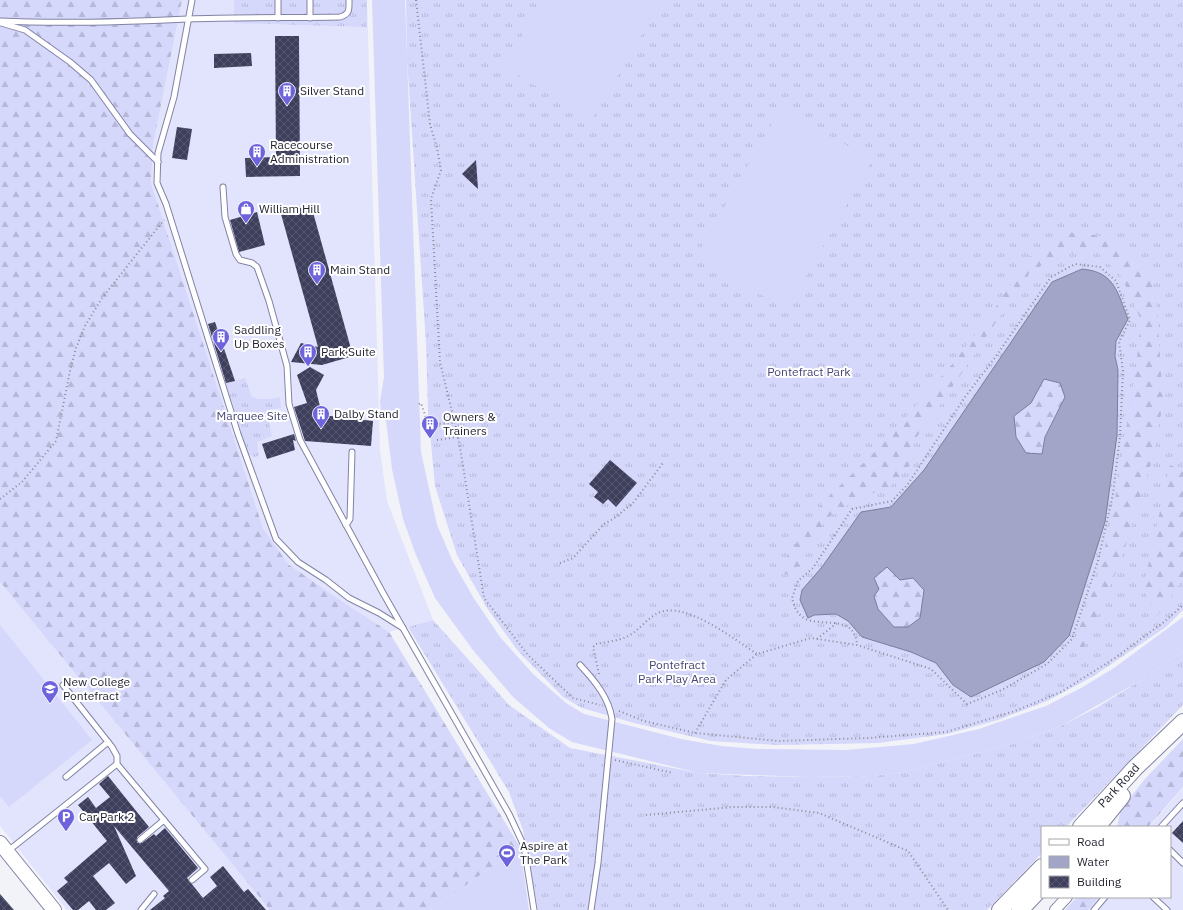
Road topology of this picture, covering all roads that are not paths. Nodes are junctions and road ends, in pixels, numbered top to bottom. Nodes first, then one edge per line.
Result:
1 (192, 0) edge
2 (278, 0) edge
3 (310, 0) edge
4 (349, 0) edge
5 (278, 18) junction
6 (310, 18) junction
7 (189, 19) junction
8 (0, 22) edge
9 (158, 162) junction
10 (223, 187) dead end
11 (352, 452) dead end
12 (346, 525) junction
13 (404, 629) junction
14 (580, 665) dead end
15 (64, 685) dead end
16 (1183, 722) edge
17 (108, 742) junction
18 (1159, 747) junction
19 (117, 764) junction
20 (66, 776) dead end
21 (1183, 803) edge
22 (164, 820) junction
23 (1101, 825) edge
24 (1082, 826) edge
25 (1161, 826) edge
26 (140, 840) dead end
27 (4, 847) edge
28 (1171, 851) edge
29 (1183, 863) edge
30 (1041, 868) edge
31 (192, 880) dead end
32 (1041, 888) edge
33 (154, 894) dead end
34 (1066, 898) edge
35 (1104, 898) edge
36 (1154, 898) edge
37 (54, 910) edge
38 (141, 910) edge
39 (534, 910) edge
40 (591, 910) edge
41 (1000, 910) edge
42 (1020, 910) edge
43 (1054, 910) edge
44 (1094, 910) edge
45 (1167, 910) edge

1 - 7 lane
2 - 5 lane
3 - 6 lane
4 - 6 lane
5 - 6 lane
5 - 7 lane
7 - 8 lane
7 - 9 lane
8 - 9 lane
9 - 13 lane
10 - 12 lane
11 - 12 lane
12 - 13 lane
13 - 39 lane
14 - 40 lane
15 - 17 lane
16 - 18 main road, Park Road
17 - 19 lane
17 - 20 lane
18 - 23 main road, Park Road
18 - 24 main road, Park Road
19 - 22 lane
19 - 27 lane
21 - 25 lane
22 - 26 lane
22 - 31 lane
27 - 37 main road
28 - 29 lane
30 - 41 main road
32 - 42 main road
33 - 38 lane
34 - 43 street
35 - 44 lane
36 - 45 lane

